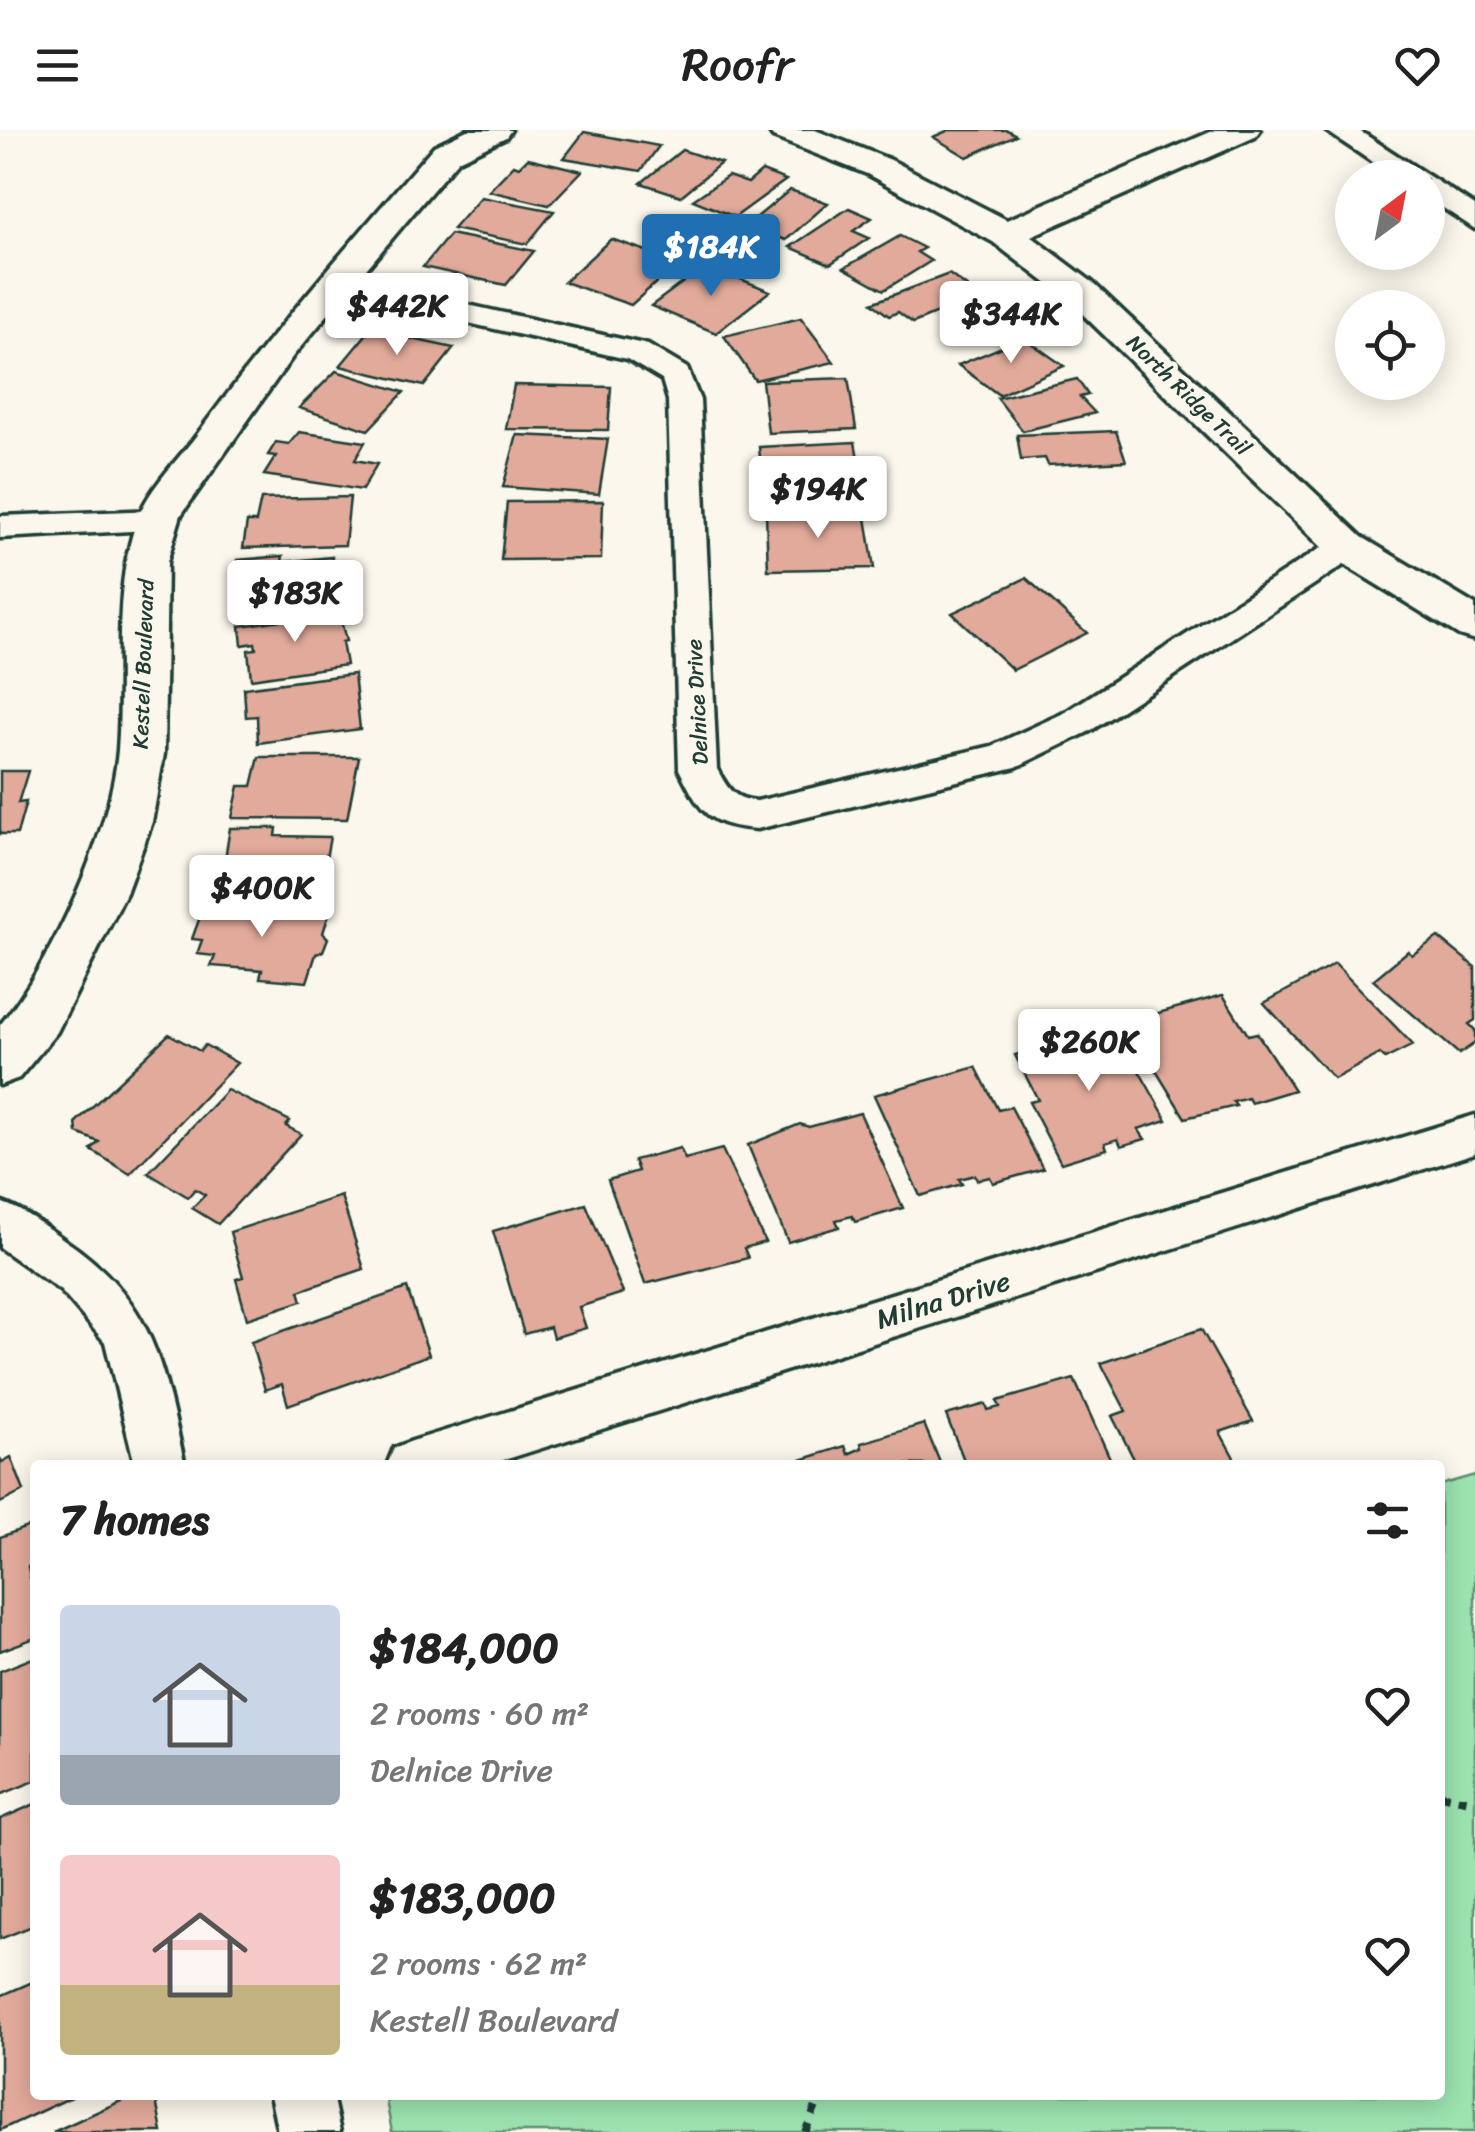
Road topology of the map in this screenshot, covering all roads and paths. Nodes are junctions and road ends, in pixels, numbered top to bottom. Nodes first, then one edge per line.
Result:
1 (494, 130) edge
2 (785, 130) edge
3 (1243, 130) edge
4 (1339, 130) edge
5 (446, 141) edge
6 (1387, 160) edge
7 (1445, 197) edge
8 (1475, 220) edge
9 (1006, 234) junction
10 (333, 284) junction
11 (156, 521) junction
12 (0, 527) edge
13 (1347, 547) junction
14 (1475, 625) edge
15 (0, 1062) edge
16 (1475, 1134) edge
17 (0, 1222) edge
18 (159, 1460) edge
19 (428, 1460) edge
20 (1445, 1796) edge
21 (1475, 1802) edge
22 (302, 2100) edge
23 (818, 2100) edge
24 (309, 2132) edge
25 (806, 2132) edge

1 - 5 street, Kestell Boulevard
2 - 9 street, North Ridge Trail
3 - 9 street
4 - 6 street
5 - 10 street, Kestell Boulevard
7 - 8 street
9 - 13 street, North Ridge Trail
10 - 11 street, Kestell Boulevard
10 - 13 street, Delnice Drive
11 - 12 street
11 - 15 street, Kestell Boulevard
13 - 14 street, North Ridge Trail
16 - 19 street, Milna Drive
17 - 18 street
20 - 21 path
22 - 24 street
23 - 25 path

